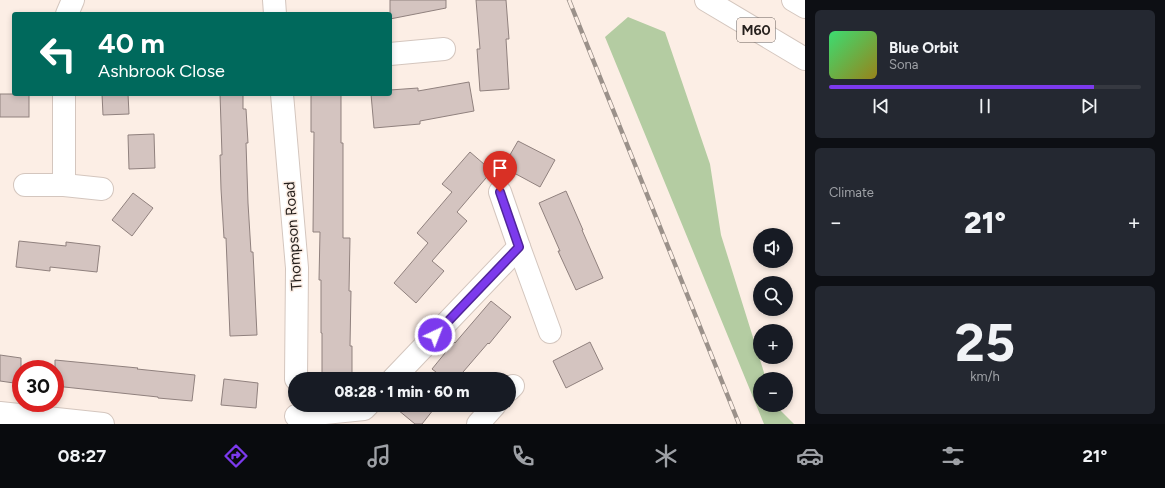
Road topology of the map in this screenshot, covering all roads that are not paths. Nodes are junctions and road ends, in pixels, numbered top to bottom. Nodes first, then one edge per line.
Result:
1 (73, 0) edge
2 (274, 0) edge
3 (706, 0) edge
4 (793, 0) edge
5 (805, 7) edge
6 (67, 12) edge
7 (275, 12) edge
8 (444, 49) dead end
9 (392, 54) edge
10 (805, 59) edge
11 (64, 96) edge
12 (282, 96) edge
13 (25, 185) dead end
14 (64, 185) junction
15 (102, 189) dead end
16 (500, 192) dead end
17 (519, 247) junction
18 (550, 332) dead end
19 (296, 372) edge
20 (400, 372) edge
21 (330, 412) edge
22 (489, 412) edge
23 (0, 413) edge
24 (296, 415) edge
25 (103, 424) edge
26 (478, 424) edge

1 - 6 main road
2 - 7 main road
3 - 10 main road, M60
4 - 5 main road
8 - 9 main road
11 - 14 main road
12 - 19 main road, Thompson Road
13 - 14 main road
14 - 15 main road
16 - 17 main road
17 - 18 main road
17 - 20 main road
21 - 24 main road
22 - 26 main road
23 - 25 main road

